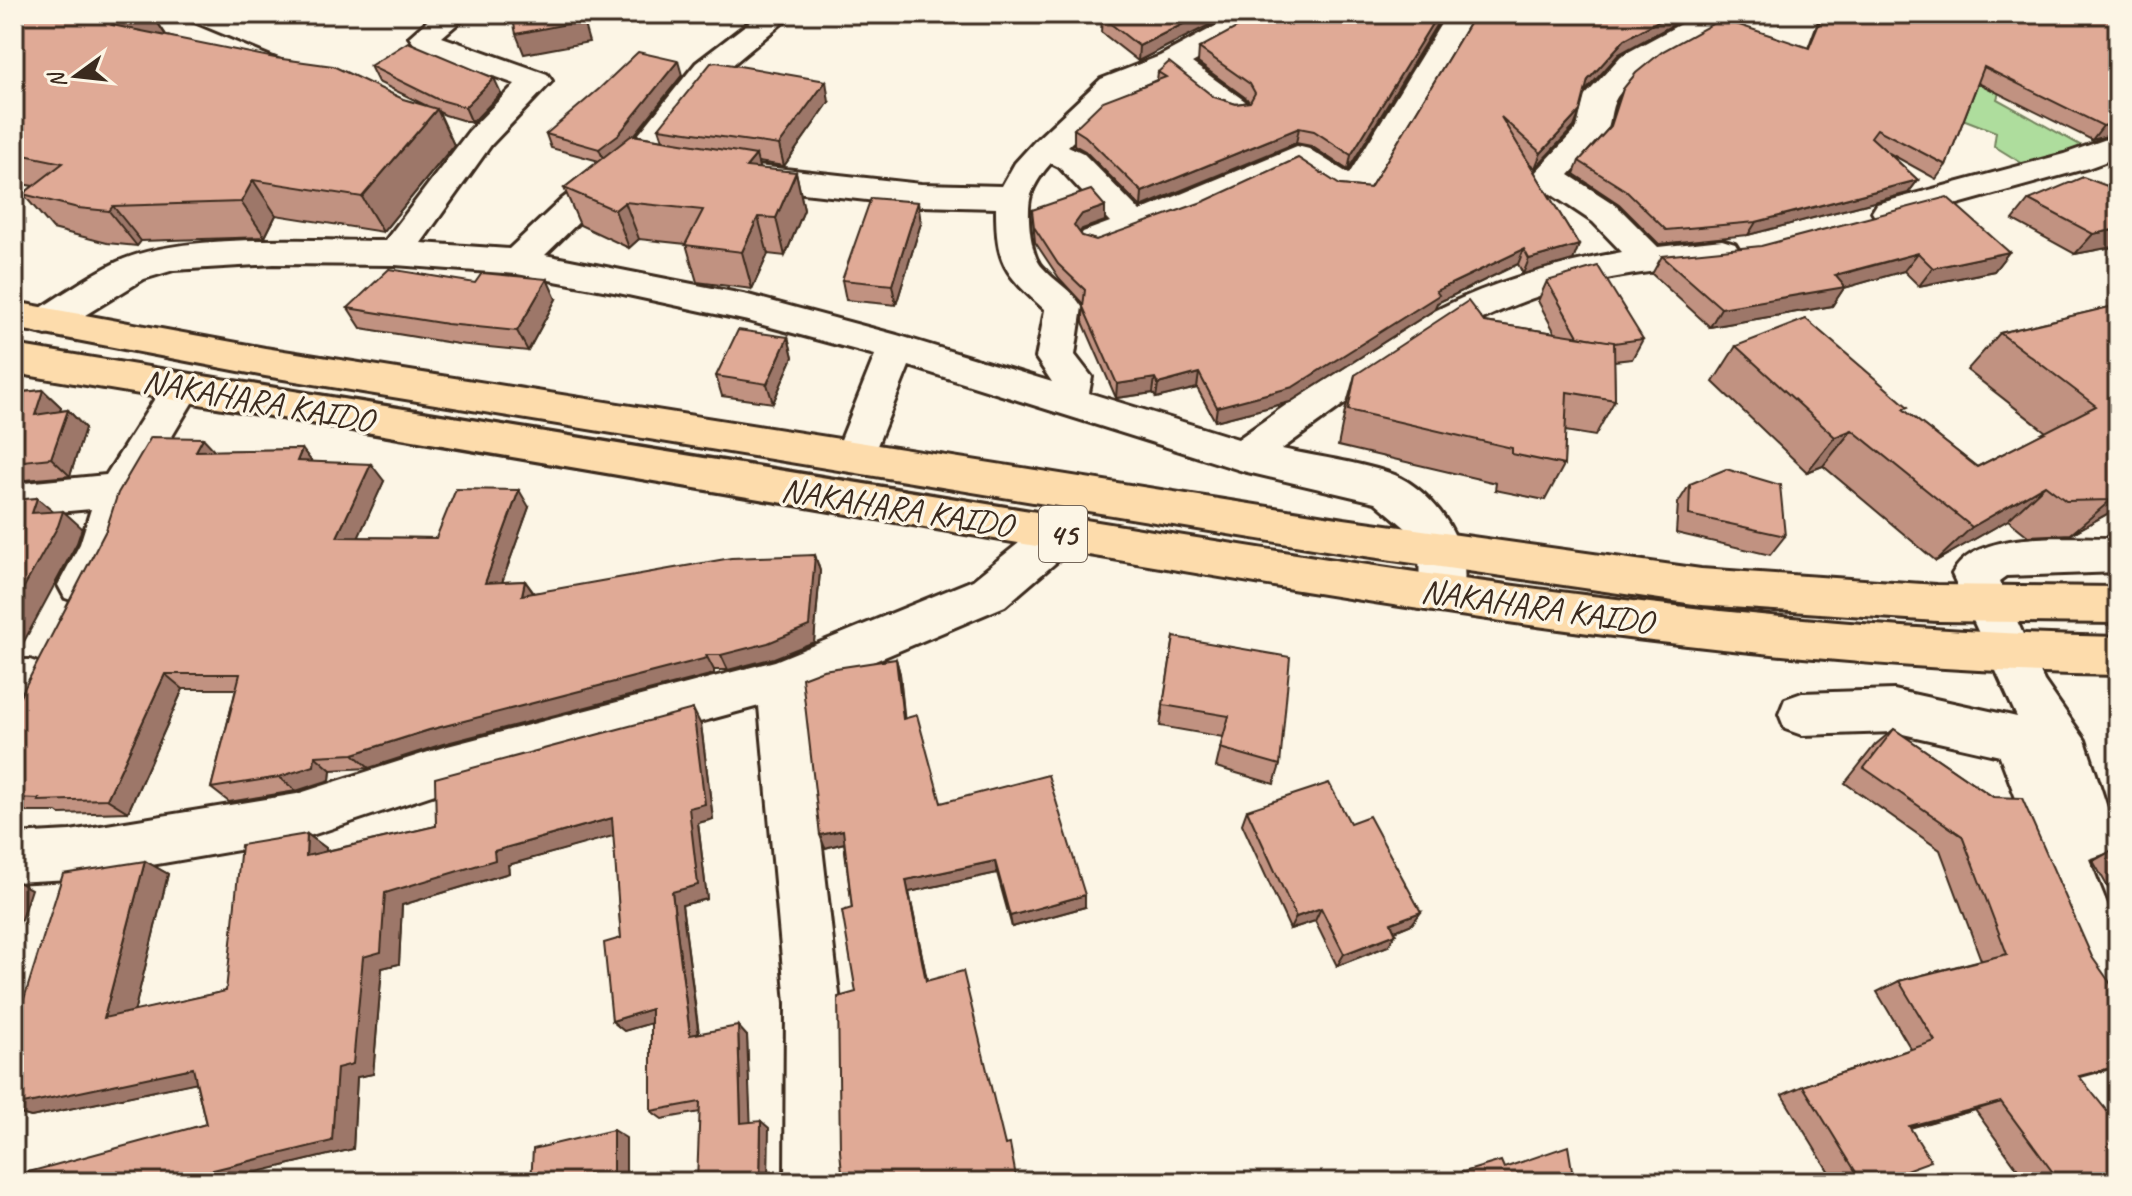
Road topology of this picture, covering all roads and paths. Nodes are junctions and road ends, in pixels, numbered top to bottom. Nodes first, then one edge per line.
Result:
1 (122, 14) edge
2 (454, 14) edge
3 (778, 14) edge
4 (1260, 14) edge
5 (1462, 14) edge
6 (1721, 14) edge
7 (1925, 14) edge
8 (1961, 14) edge
9 (1171, 62) junction
10 (306, 80) edge
11 (1234, 108) edge
12 (445, 128) dead end
13 (480, 138) junction
14 (2118, 145) edge
15 (1047, 148) junction
16 (638, 157) junction
17 (1013, 197) junction
18 (1851, 223) edge
19 (1134, 226) junction
20 (1095, 240) edge
21 (1749, 250) edge
22 (395, 253) junction
23 (1648, 258) junction
24 (517, 262) junction
25 (30, 319) edge
26 (897, 348) junction
27 (14, 359) edge
28 (182, 388) junction
29 (1067, 402) junction
30 (1243, 456) junction
31 (854, 457) junction
32 (118, 490) junction
33 (14, 500) edge
34 (1060, 534) junction
35 (1440, 549) junction
36 (2118, 555) edge
37 (1442, 593) junction
38 (1987, 604) junction
39 (2118, 605) edge
40 (2010, 654) junction
41 (2118, 656) edge
42 (780, 680) junction
43 (19, 690) edge
44 (1802, 714) dead end
45 (2057, 843) junction
46 (14, 858) edge
47 (2118, 979) edge
48 (814, 1182) edge

1 - 10 street
2 - 13 street
3 - 16 street
4 - 9 street
5 - 19 street
6 - 23 street
7 - 8 street
9 - 11 street
9 - 15 street
12 - 13 street
13 - 22 street
14 - 18 street
15 - 17 street
15 - 19 street
16 - 17 street
16 - 24 street
17 - 29 street
19 - 20 street
21 - 23 street
22 - 24 street
22 - 25 street
23 - 30 street
24 - 26 street
25 - 31 main road, NAKAHARA KAIDO / 45
26 - 29 street
26 - 31 street
27 - 28 main road, NAKAHARA KAIDO / 45
28 - 32 street
28 - 34 main road, NAKAHARA KAIDO / 45
29 - 30 street
30 - 35 street
31 - 35 main road, NAKAHARA KAIDO / 45
32 - 33 street
32 - 43 street
34 - 37 main road, NAKAHARA KAIDO / 45
34 - 42 street
35 - 37 street
35 - 38 main road, NAKAHARA KAIDO / 45
36 - 38 street
37 - 40 main road, NAKAHARA KAIDO / 45
38 - 39 main road, NAKAHARA KAIDO / 45
38 - 40 street
40 - 41 main road, NAKAHARA KAIDO / 45
40 - 45 street
42 - 46 street
42 - 48 street
44 - 45 street
45 - 47 street

